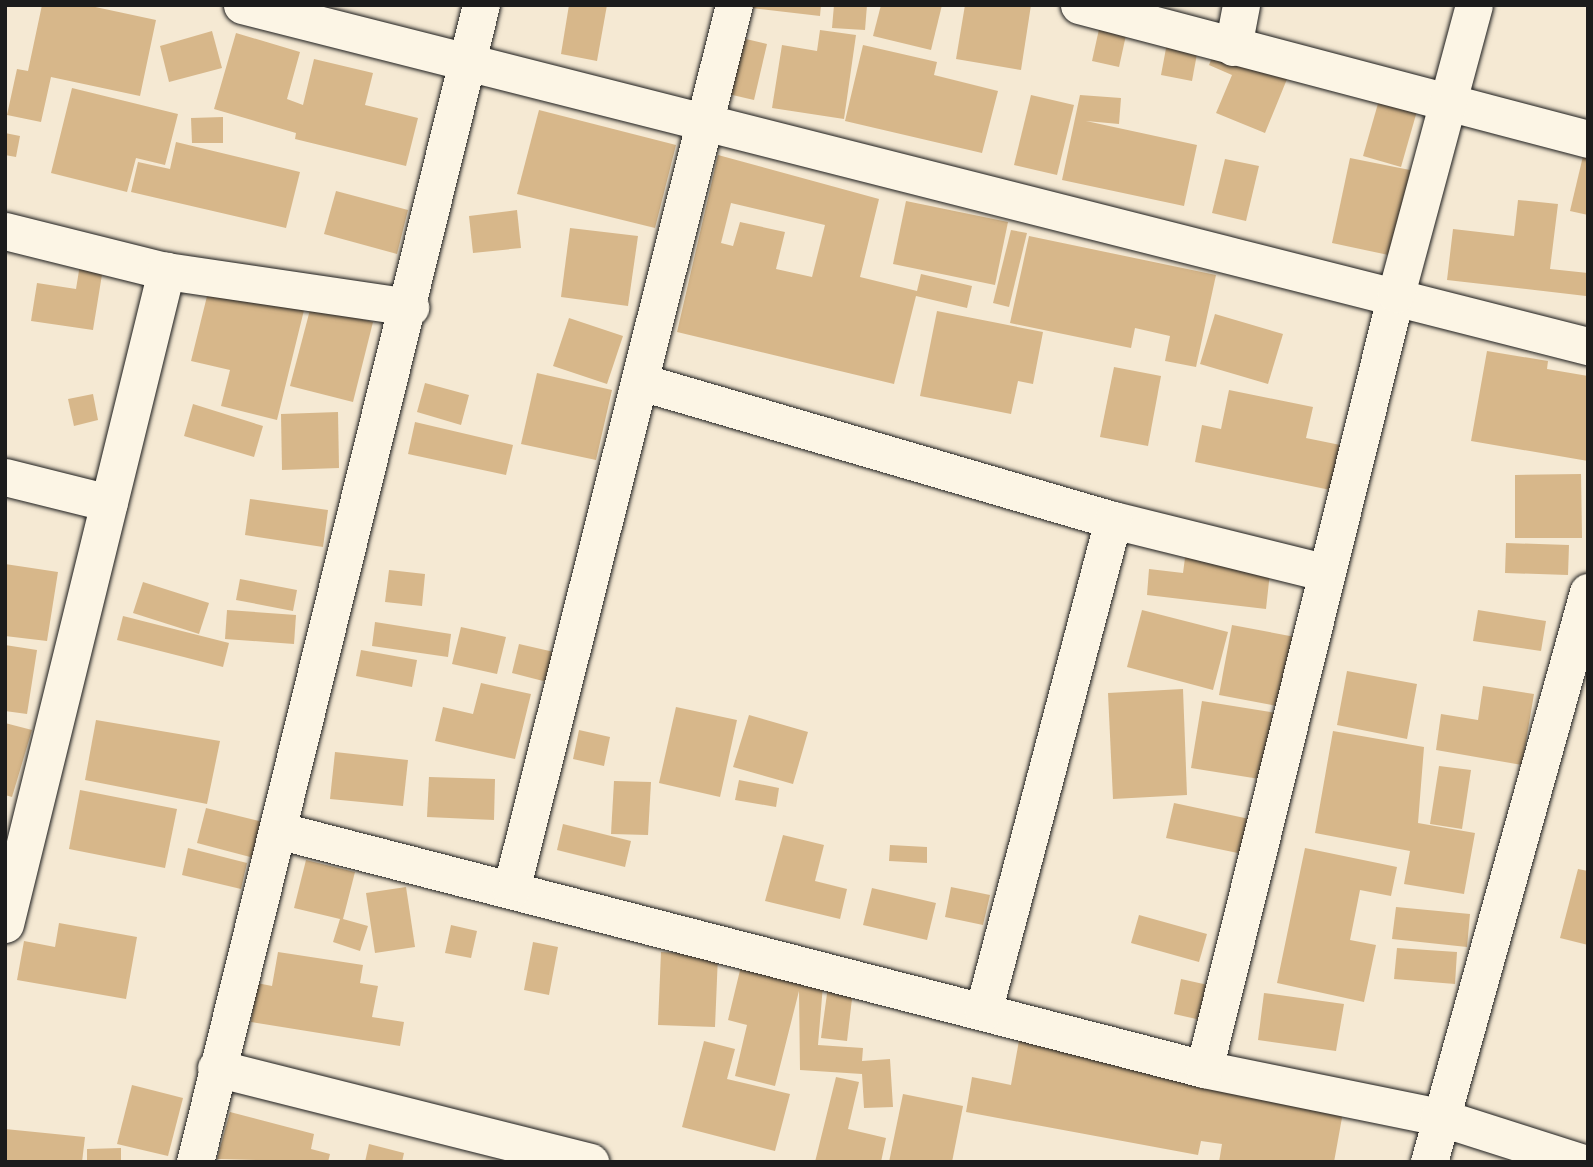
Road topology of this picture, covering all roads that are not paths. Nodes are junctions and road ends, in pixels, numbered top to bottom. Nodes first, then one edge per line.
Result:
1 (481, 5) edge
2 (734, 5) edge
3 (1079, 5) edge
4 (1241, 5) edge
5 (1474, 5) edge
6 (253, 7) edge
7 (1233, 47) junction
8 (467, 61) junction
9 (1447, 106) junction
10 (708, 122) junction
11 (1588, 139) edge
12 (5, 231) edge
13 (166, 271) junction
14 (1396, 294) junction
15 (410, 307) junction
16 (1588, 346) edge
17 (641, 382) junction
18 (5, 477) edge
19 (109, 503) junction
20 (1113, 520) junction
21 (1327, 573) junction
22 (1588, 592) edge
23 (277, 830) junction
24 (511, 890) junction
25 (5, 924) edge
26 (984, 1012) junction
27 (216, 1068) junction
28 (1204, 1069) junction
29 (1439, 1117) junction
30 (195, 1162) edge
31 (590, 1162) edge
32 (1429, 1162) edge
33 (1580, 1162) edge

1 - 8 street
2 - 10 street
3 - 7 street
4 - 7 street
5 - 9 street
6 - 8 street
7 - 9 street
8 - 10 street
8 - 15 street
9 - 11 street
9 - 14 street
10 - 14 street
10 - 17 street
12 - 13 street
13 - 15 street
13 - 19 street
14 - 16 street
14 - 21 street
15 - 23 street
17 - 20 street
17 - 24 street
18 - 19 street
19 - 25 street
20 - 21 street
20 - 26 street
21 - 28 street
22 - 29 street
23 - 24 street
23 - 27 street
24 - 26 street
26 - 28 street
27 - 30 street
27 - 31 street
28 - 29 street
29 - 32 street
29 - 33 street

